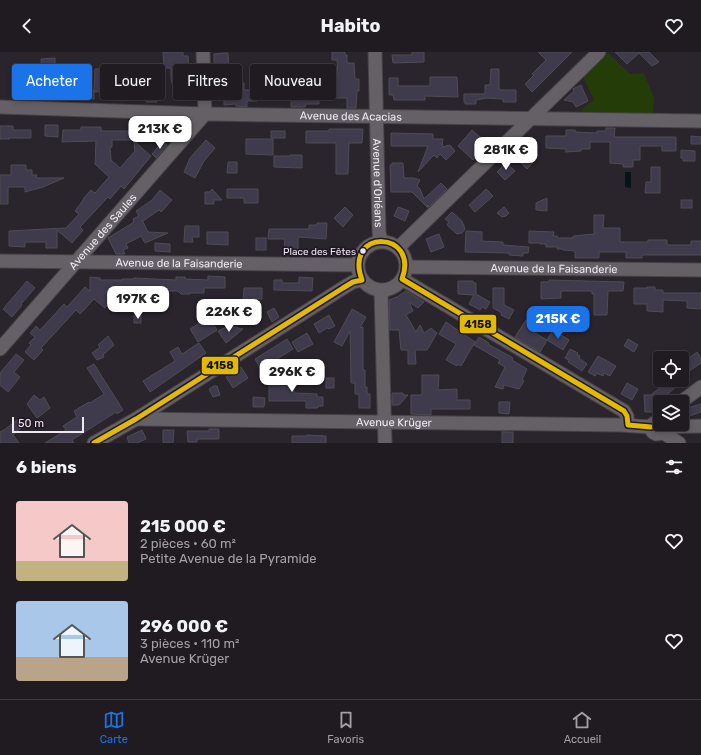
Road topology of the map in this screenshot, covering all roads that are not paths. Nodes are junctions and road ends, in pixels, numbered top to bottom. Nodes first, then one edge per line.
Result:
1 (203, 52) edge
2 (375, 52) edge
3 (599, 52) edge
4 (0, 108) edge
5 (205, 114) junction
6 (376, 116) junction
7 (531, 119) junction
8 (701, 121) edge
9 (381, 241) junction
10 (398, 248) junction
11 (0, 261) edge
12 (75, 262) junction
13 (357, 265) junction
14 (406, 267) junction
15 (701, 270) edge
16 (402, 279) junction
17 (362, 280) junction
18 (381, 291) junction
19 (0, 349) edge
20 (701, 387) edge
21 (689, 396) edge
22 (136, 418) junction
23 (384, 422) junction
24 (628, 425) junction
25 (701, 426) edge
26 (653, 427) edge
27 (689, 427) edge
28 (663, 431) edge
29 (94, 443) edge
30 (385, 443) edge
31 (679, 443) edge

1 - 5 street
2 - 6 street, Avenue d'Orléans
3 - 7 street
4 - 5 street, Avenue des Acacias
5 - 6 street, Avenue des Acacias
5 - 12 street, Avenue des Saules
6 - 7 street, Avenue des Acacias
6 - 9 street, Avenue d'Orléans
7 - 8 street, Avenue des Acacias
7 - 10 street
9 - 10 street
9 - 13 street
10 - 14 street
11 - 12 street, Avenue de la Faisanderie
12 - 13 street, Avenue de la Faisanderie
12 - 19 street, Avenue des Saules
13 - 17 street
14 - 15 street, Avenue de la Faisanderie
14 - 16 street
16 - 18 street
16 - 24 street
17 - 18 street
17 - 22 street
18 - 23 street
20 - 21 street
22 - 23 street, Avenue Krüger
22 - 29 street
23 - 24 street, Avenue Krüger
23 - 30 street
24 - 26 street, Avenue Krüger
25 - 27 street, Avenue Krüger
28 - 31 street

